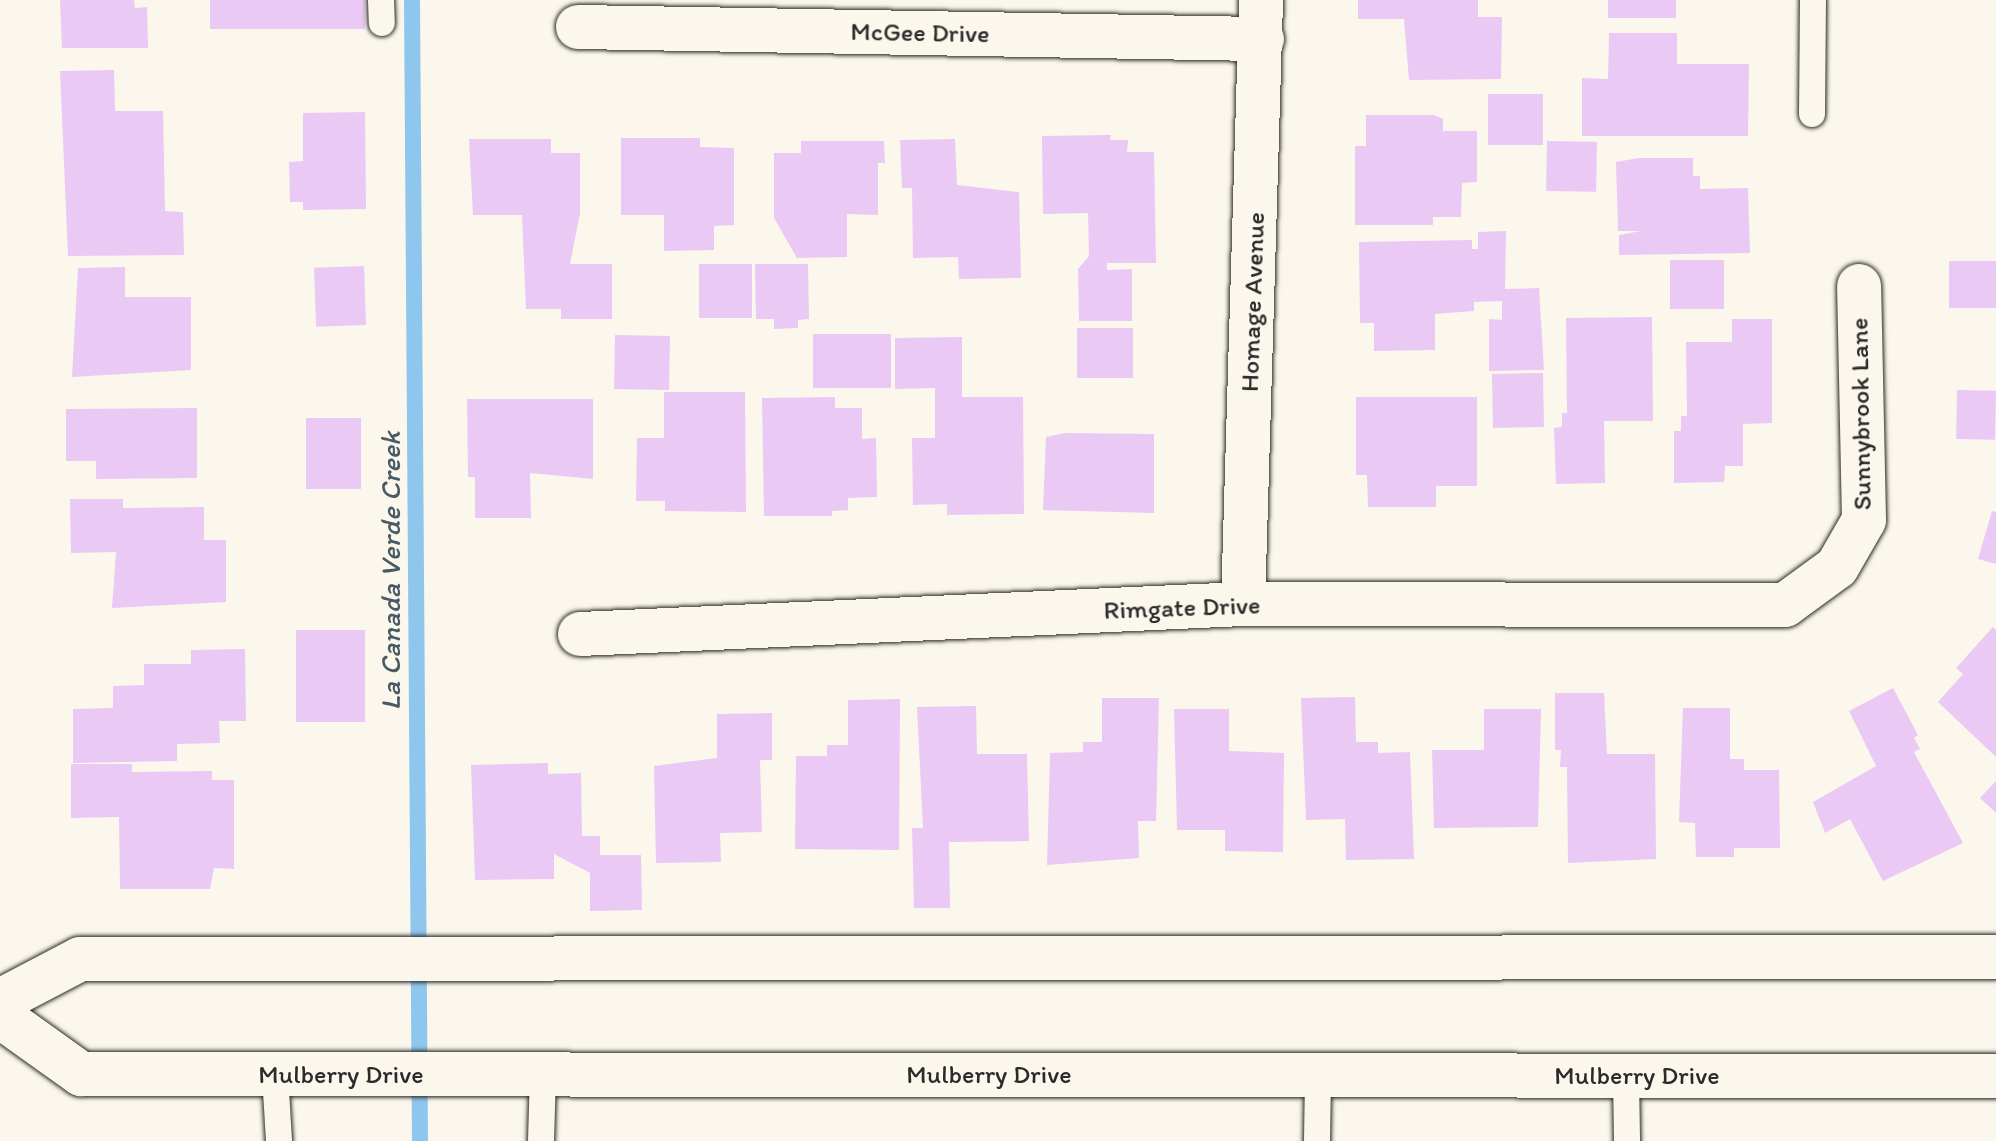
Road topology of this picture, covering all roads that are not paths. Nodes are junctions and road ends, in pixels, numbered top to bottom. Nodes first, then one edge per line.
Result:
1 (1813, 0) edge
2 (1262, 20) edge
3 (578, 27) dead end
4 (1812, 114) dead end
5 (1859, 286) dead end
6 (1243, 604) junction
7 (1785, 605) joint
8 (580, 634) dead end
9 (1996, 957) edge
10 (0, 1001) edge
11 (0, 1016) edge
12 (1996, 1059) edge
13 (275, 1075) junction
14 (543, 1075) junction
15 (1318, 1076) junction
16 (1626, 1076) junction
17 (1943, 1076) junction
18 (1996, 1076) edge
19 (279, 1141) edge
20 (541, 1141) edge
21 (1317, 1141) edge
22 (1627, 1141) edge

1 - 4 lane
2 - 3 main road, McGee Drive
2 - 6 main road, Homage Avenue
5 - 7 main road, Sunnybrook Lane
6 - 7 main road, Rimgate Drive
6 - 8 main road, Rimgate Drive
9 - 10 main road
11 - 13 main road, Mulberry Drive
12 - 17 main road
13 - 14 main road, Mulberry Drive
13 - 19 lane
14 - 15 main road, Mulberry Drive
14 - 20 lane
15 - 16 main road, Mulberry Drive
15 - 21 lane
16 - 17 main road, Mulberry Drive
16 - 22 lane
17 - 18 main road, Mulberry Drive

